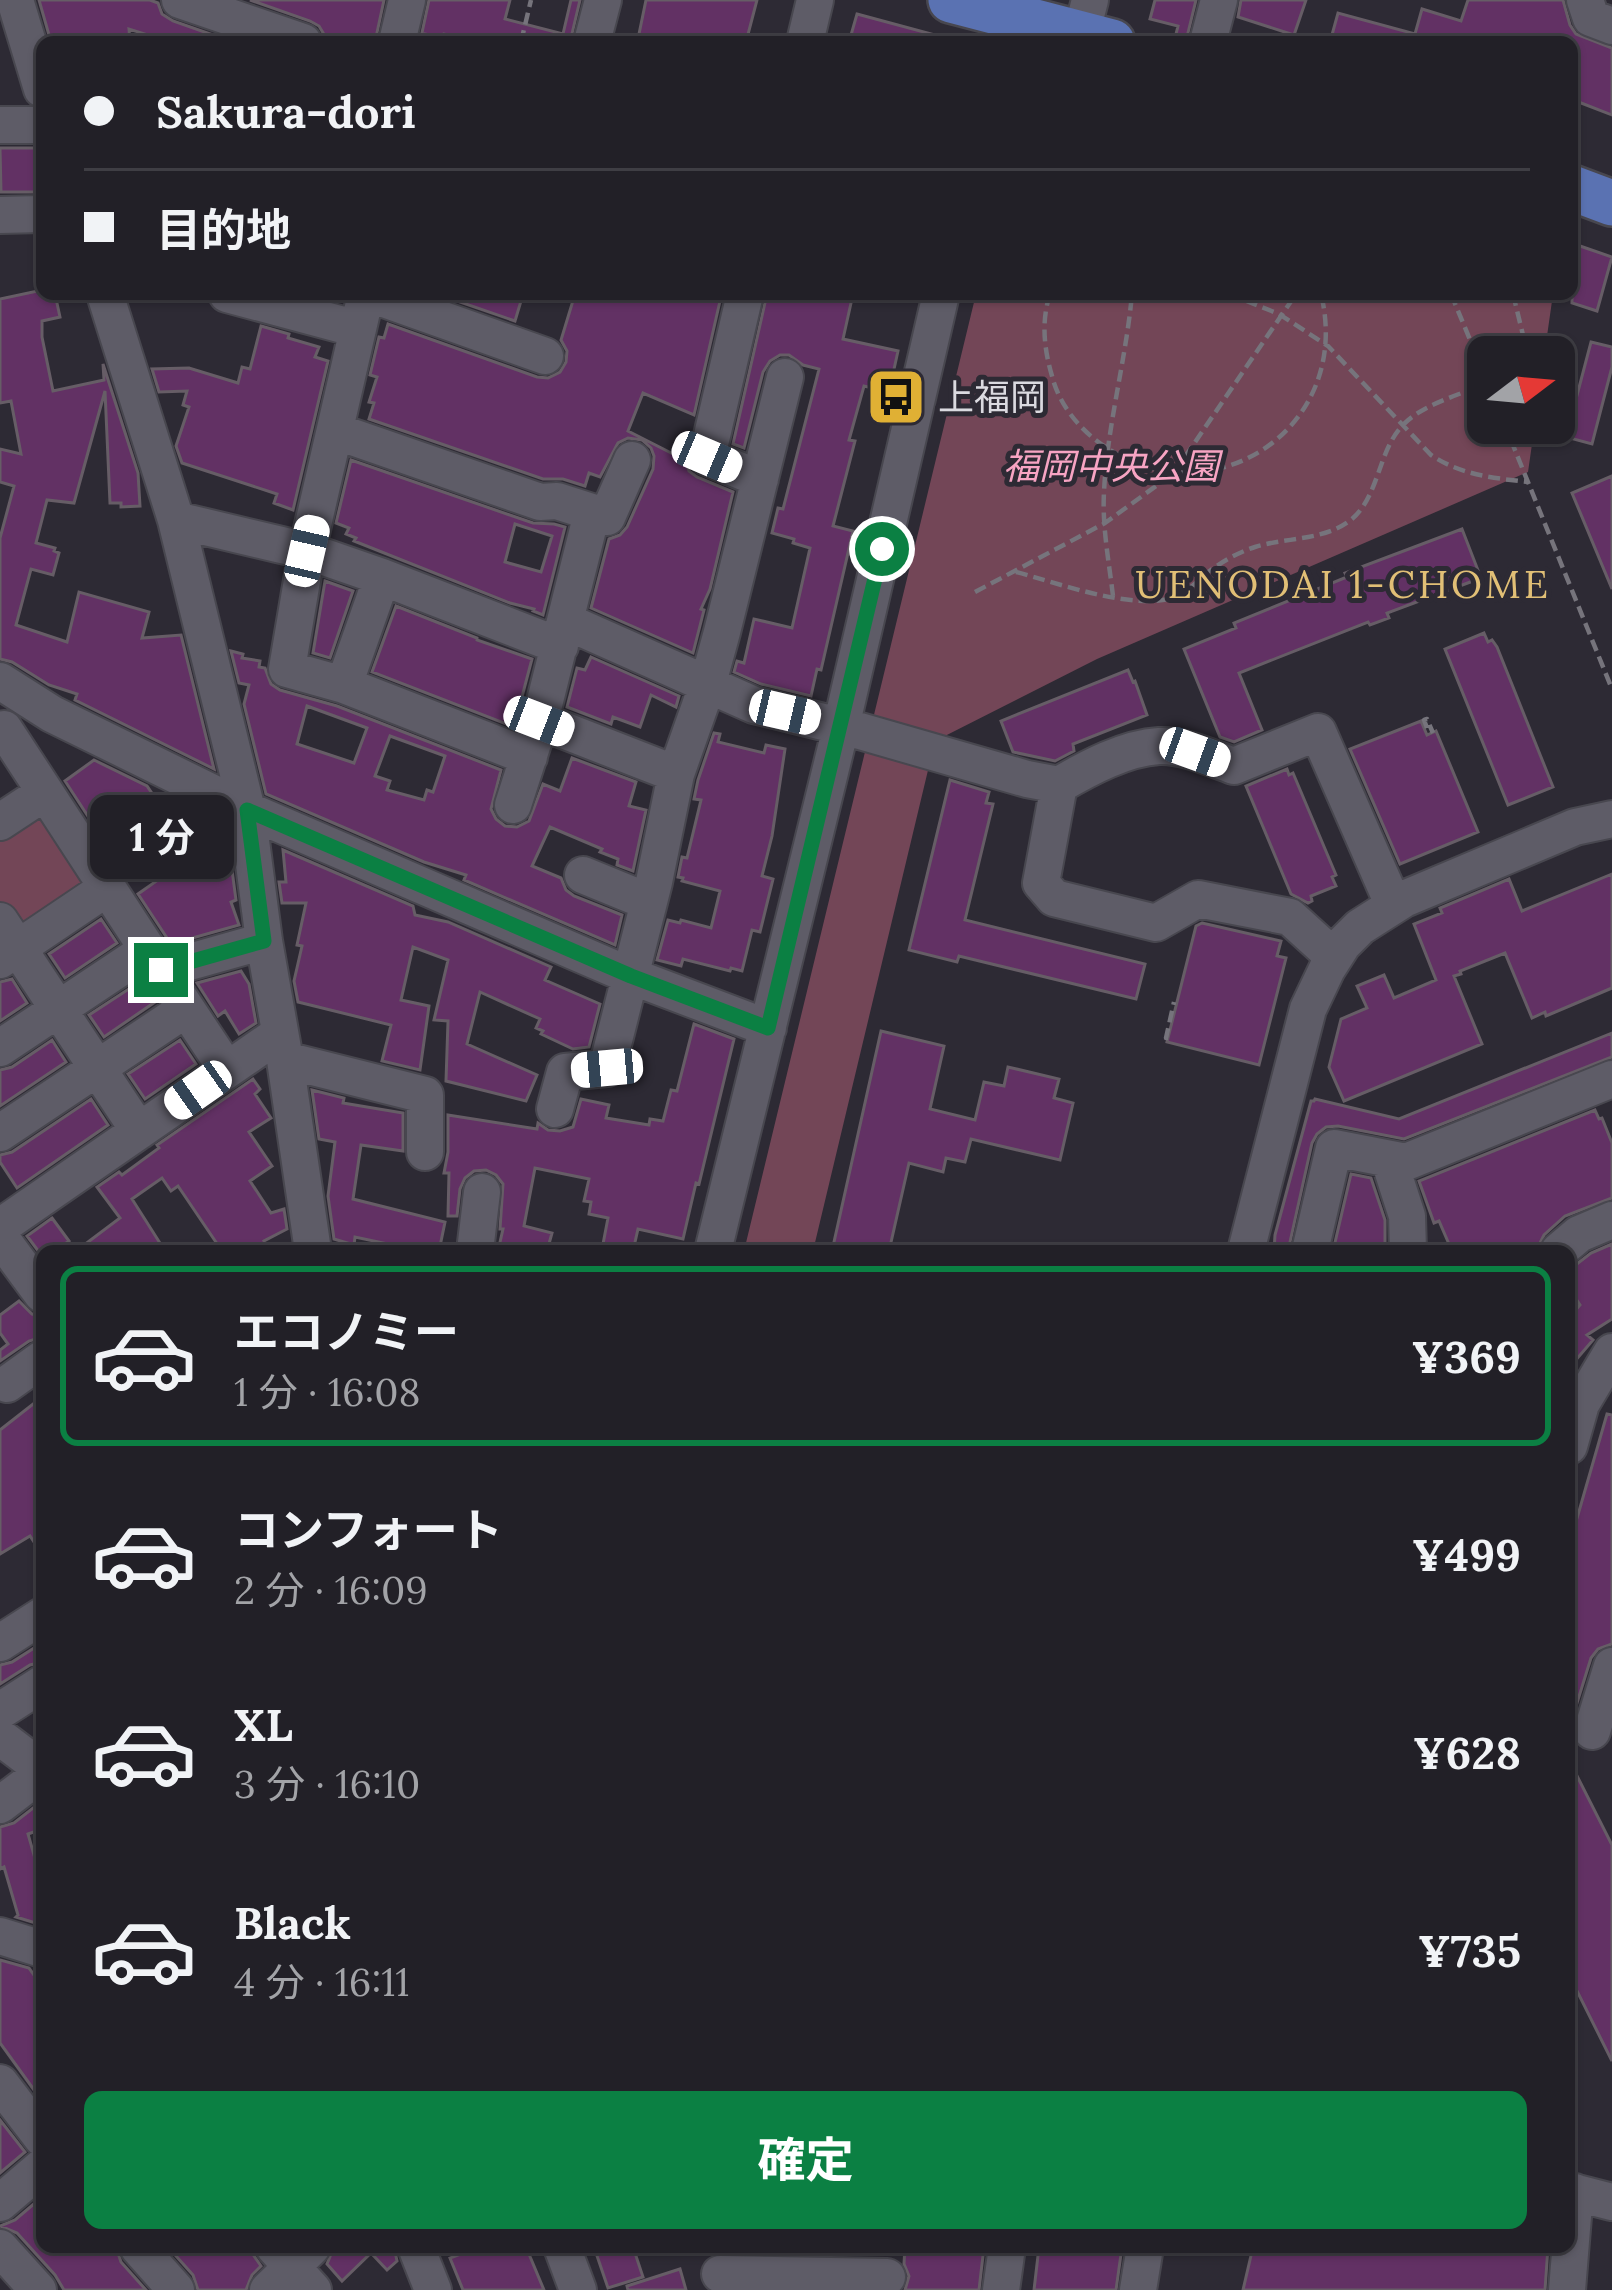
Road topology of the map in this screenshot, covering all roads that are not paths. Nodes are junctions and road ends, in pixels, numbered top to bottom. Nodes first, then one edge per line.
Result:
1 (15, 0) edge
2 (180, 0) edge
3 (407, 0) edge
4 (603, 0) edge
5 (815, 0) edge
6 (951, 0) edge
7 (1219, 0) edge
8 (1585, 0) edge
9 (1011, 15) edge
10 (1094, 26) edge
11 (1612, 26) edge
12 (285, 36) edge
13 (398, 36) edge
14 (594, 36) edge
15 (806, 36) edge
16 (1210, 36) edge
17 (36, 69) edge
18 (0, 125) edge
19 (36, 125) edge
20 (1578, 190) edge
21 (1612, 202) edge
22 (36, 214) edge
23 (0, 215) edge
24 (107, 300) edge
25 (296, 300) edge
26 (744, 300) edge
27 (940, 300) edge
28 (365, 306) edge
29 (545, 356) dead end
30 (785, 377) dead end
31 (335, 430) junction
32 (632, 460) dead end
33 (760, 479) junction
34 (592, 513) junction
35 (176, 520) junction
36 (307, 551) junction
37 (382, 577) junction
38 (562, 634) junction
39 (0, 681) edge
40 (708, 683) junction
41 (344, 686) junction
42 (539, 721) junction
43 (2, 727) edge
44 (841, 727) junction
45 (529, 757) junction
46 (676, 774) junction
47 (1059, 784) junction
48 (44, 793) junction
49 (513, 805) dead end
50 (247, 810) junction
51 (1612, 819) edge
52 (0, 822) edge
53 (583, 875) dead end
54 (107, 889) junction
55 (649, 902) junction
56 (1393, 904) junction
57 (264, 941) junction
58 (6, 943) edge
59 (1334, 957) junction
60 (154, 960) junction
61 (631, 976) junction
62 (186, 1009) junction
63 (59, 1010) junction
64 (768, 1028) junction
65 (282, 1047) junction
66 (0, 1048) edge
67 (97, 1067) junction
68 (227, 1070) junction
69 (1612, 1079) edge
70 (555, 1109) dead end
71 (139, 1131) junction
72 (0, 1133) edge
73 (424, 1152) dead end
74 (1389, 1160) junction
75 (482, 1192) dead end
76 (5, 1216) edge
77 (1612, 1220) edge
78 (320, 1245) edge
79 (476, 1245) edge
80 (714, 1245) edge
81 (1248, 1245) edge
82 (1311, 1245) edge
83 (1408, 1245) edge
84 (1566, 1245) edge
85 (36, 1281) edge
86 (1612, 1352) edge
87 (36, 1362) edge
88 (7, 1384) dead end
89 (1575, 1425) edge
90 (36, 1620) edge
91 (0, 1643) edge
92 (1612, 1666) edge
93 (36, 1688) edge
94 (0, 1712) edge
95 (1591, 1730) edge
96 (0, 1737) edge
97 (36, 1766) edge
98 (36, 1776) edge
99 (0, 1805) edge
100 (0, 2083) edge
101 (36, 2130) edge
102 (36, 2172) edge
103 (1575, 2193) edge
104 (1612, 2202) edge
105 (0, 2203) edge
106 (142, 2253) edge
107 (418, 2253) edge
108 (564, 2253) edge
109 (1006, 2253) edge
110 (1144, 2253) edge
111 (1569, 2253) edge
112 (721, 2270) edge
113 (887, 2277) dead end
114 (176, 2290) edge
115 (433, 2290) edge
116 (578, 2290) edge
117 (1001, 2290) edge
118 (1138, 2290) edge
119 (1567, 2290) edge

1 - 17 street
2 - 12 street
3 - 13 street
4 - 14 street
5 - 15 street
6 - 9 main road
7 - 16 street
8 - 11 street
9 - 10 main road
18 - 19 street
20 - 21 main road
22 - 23 street
24 - 35 street
25 - 28 street
26 - 33 street
27 - 44 street
28 - 29 street
28 - 31 street
30 - 33 street
31 - 34 street
31 - 36 street
32 - 34 street
33 - 40 street
34 - 38 street
35 - 36 street
35 - 50 street
36 - 37 street
36 - 41 street
37 - 38 street
37 - 41 street
38 - 40 street
38 - 42 street
39 - 50 street
40 - 44 street
40 - 46 street
41 - 45 street
42 - 45 street
42 - 46 street
43 - 48 street
44 - 47 street
44 - 64 street
45 - 49 street
46 - 55 street
47 - 56 street
47 - 59 street
48 - 52 street
48 - 54 street
50 - 57 street
50 - 61 street
51 - 56 street
53 - 55 street
54 - 58 street
54 - 60 street
55 - 61 street
56 - 59 street
57 - 60 street
57 - 65 street
58 - 63 street
59 - 81 street
60 - 62 street
60 - 63 street
61 - 64 street
61 - 70 street
62 - 67 street
62 - 68 street
63 - 66 street
63 - 67 street
64 - 80 street
65 - 68 street
65 - 73 street
65 - 78 street
67 - 71 street
67 - 72 street
68 - 71 street
69 - 74 street
71 - 76 street
74 - 82 street
74 - 83 street
75 - 79 street
76 - 85 street
77 - 84 street
86 - 89 street
87 - 88 street
90 - 91 street
92 - 95 street
93 - 94 street
96 - 97 street
98 - 99 street
100 - 101 street
102 - 105 street
103 - 104 street
106 - 114 street
107 - 115 street
108 - 116 street
109 - 117 street
110 - 118 street
111 - 119 street
112 - 113 street

